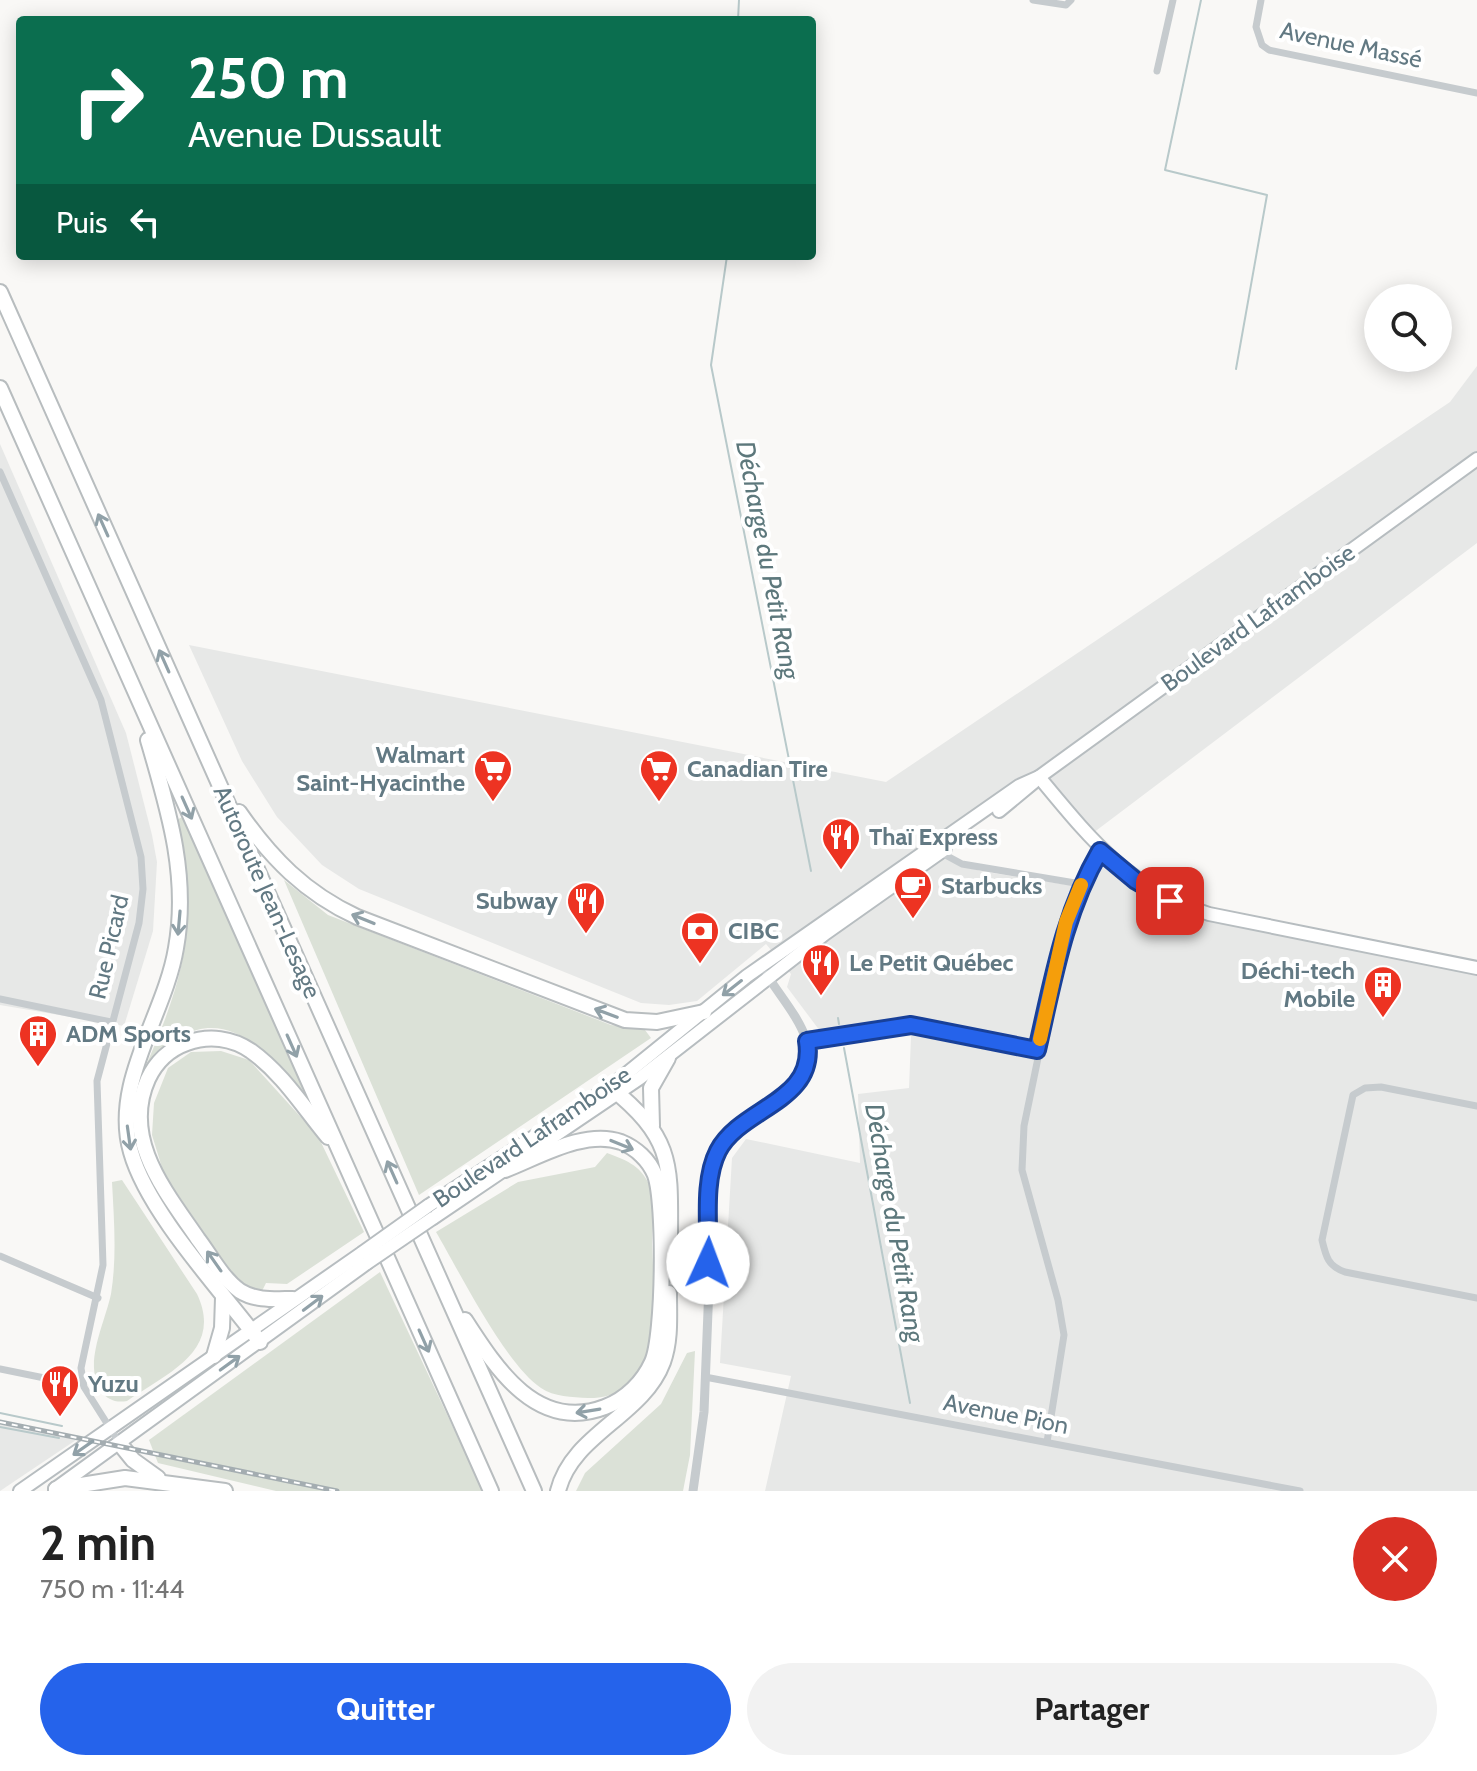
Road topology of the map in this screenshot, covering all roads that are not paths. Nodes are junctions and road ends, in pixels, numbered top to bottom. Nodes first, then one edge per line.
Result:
1 (1033, 0) edge
2 (1071, 0) edge
3 (1173, 0) edge
4 (1261, 0) edge
5 (1157, 71) dead end
6 (1477, 93) edge
7 (0, 292) edge
8 (0, 388) edge
9 (1477, 459) edge
10 (0, 472) edge
11 (132, 686) junction
12 (1039, 777) junction
13 (219, 783) junction
14 (937, 849) junction
15 (1100, 851) junction
16 (1081, 884) junction
17 (761, 966) junction
18 (1477, 968) edge
19 (770, 980) junction
20 (0, 999) edge
21 (704, 1012) junction
22 (111, 1022) junction
23 (807, 1041) junction
24 (1037, 1050) junction
25 (668, 1058) junction
26 (614, 1090) junction
27 (1477, 1106) edge
28 (652, 1126) junction
29 (339, 1150) junction
30 (505, 1170) junction
31 (430, 1212) junction
32 (0, 1256) edge
33 (364, 1258) junction
34 (441, 1282) junction
35 (98, 1298) junction
36 (223, 1298) junction
37 (1477, 1298) edge
38 (293, 1299) junction
39 (251, 1329) junction
40 (260, 1342) junction
41 (214, 1356) junction
42 (0, 1369) edge
43 (705, 1377) junction
44 (82, 1383) junction
45 (111, 1429) junction
46 (1047, 1442) junction
47 (120, 1444) junction
48 (162, 1481) junction
49 (54, 1490) edge
50 (20, 1491) edge
51 (225, 1491) edge
52 (491, 1491) edge
53 (534, 1491) edge
54 (558, 1491) edge
55 (693, 1491) edge
56 (1300, 1491) edge

1 - 2 street
3 - 5 street
4 - 6 street, Avenue Massé
13 -> 7 highway, Autoroute Jean-Lesage
8 - 11 highway, Autoroute Jean-Lesage
9 - 12 main road, Boulevard Laframboise
10 - 22 street, Rue Picard
11 -> 29 highway, Autoroute Jean-Lesage
11 -> 36 highway
12 - 14 main road, Boulevard Laframboise
12 - 15 main road
21 -> 13 highway
34 -> 13 highway, Autoroute Jean-Lesage
14 - 16 street
14 - 17 main road, Boulevard Laframboise
14 - 19 main road, Boulevard Laframboise
15 - 16 street
15 - 18 main road
16 - 24 street
17 - 19 street
17 -> 21 main road, Boulevard Laframboise
19 - 23 street
19 - 25 main road, Boulevard Laframboise
20 - 22 street
21 - 26 main road, Boulevard Laframboise
22 - 35 street, Rue Picard
23 - 24 street
23 - 43 street
24 - 46 street
25 - 26 main road, Boulevard Laframboise
25 - 28 highway
26 - 28 highway
26 - 30 main road, Boulevard Laframboise
26 - 31 main road, Boulevard Laframboise
27 - 37 street
28 - 54 highway
38 -> 29 highway
29 -> 52 highway, Autoroute Jean-Lesage
30 - 31 main road, Boulevard Laframboise
30 -> 34 highway
31 - 33 main road, Boulevard Laframboise, bridge
32 - 35 street
33 - 38 main road, Boulevard Laframboise
40 -> 33 main road, Boulevard Laframboise
34 - 53 highway, Autoroute Jean-Lesage
35 - 44 street, Rue Picard
36 - 39 highway
36 - 41 highway
38 - 39 main road, Boulevard Laframboise
39 - 40 highway
39 - 41 main road, Boulevard Laframboise
47 -> 40 main road, Boulevard Laframboise
41 - 45 main road, Boulevard Laframboise
42 - 44 street
43 - 46 street, Avenue Pion
43 - 55 street
44 - 45 street
45 - 47 street
45 -> 50 main road, Boulevard Laframboise
46 - 56 street, Avenue Pion
47 - 48 highway
47 - 49 main road, Boulevard Laframboise
48 - 49 highway
48 - 51 highway

